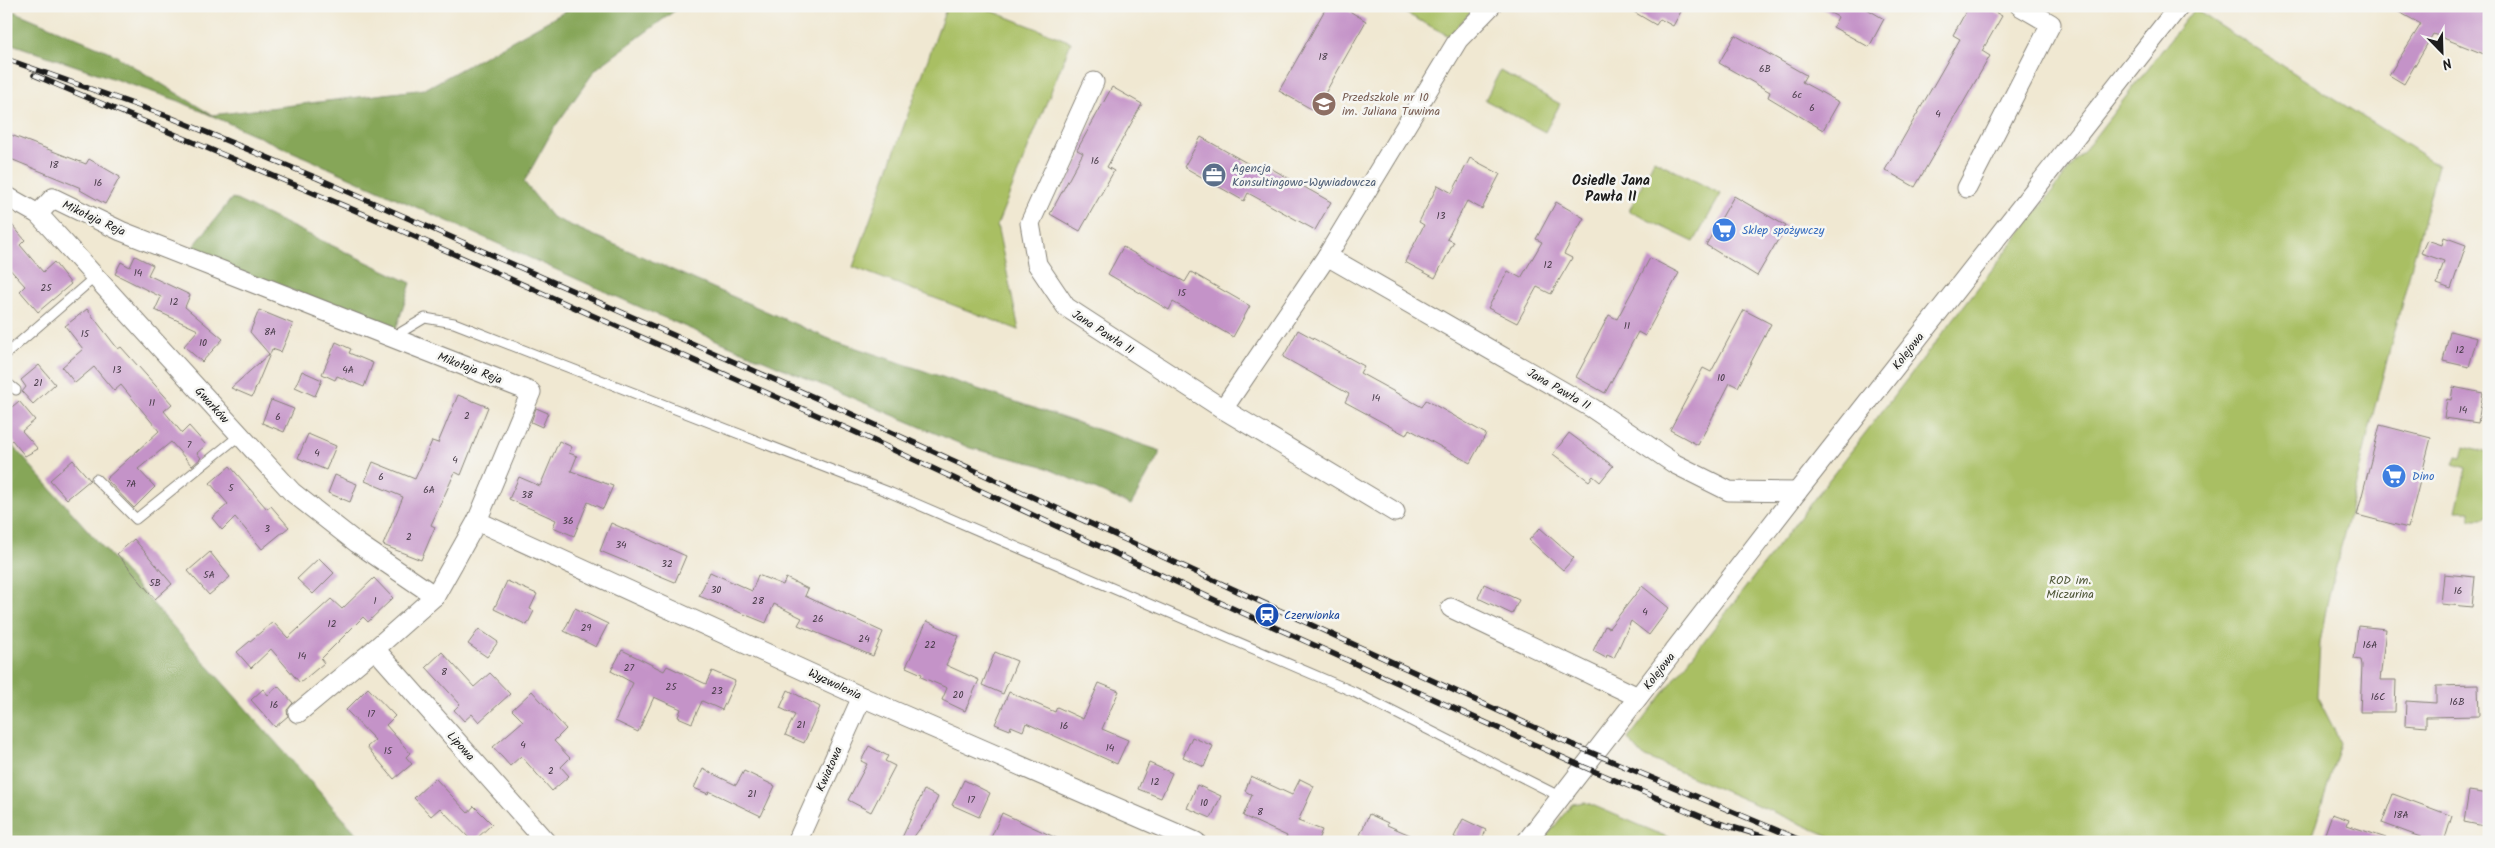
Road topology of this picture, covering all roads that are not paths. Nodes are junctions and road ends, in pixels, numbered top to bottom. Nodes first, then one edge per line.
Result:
1 (1492, 6) edge
2 (2020, 6) edge
3 (2179, 6) edge
4 (1094, 82) dead end
5 (1967, 188) dead end
6 (6, 196) edge
7 (38, 214) junction
8 (1327, 256) junction
9 (95, 277) junction
10 (393, 337) junction
11 (6, 354) edge
12 (6, 382) edge
13 (16, 390) dead end
14 (1223, 410) junction
15 (240, 436) junction
16 (96, 479) dead end
17 (1797, 492) junction
18 (1395, 512) dead end
19 (477, 520) junction
20 (435, 596) junction
21 (1451, 608) dead end
22 (375, 649) junction
23 (862, 697) junction
24 (1638, 697) junction
25 (298, 713) dead end
26 (1561, 797) junction
27 (546, 842) edge
28 (797, 842) edge
29 (1196, 842) edge
30 (1526, 842) edge

1 - 8 street
2 - 5 street
3 - 17 street, Kolejowa
4 - 14 street, Jana Pawła II
6 - 7 street, Gwarków
7 - 9 street, Gwarków
7 - 10 street, Mikołaja Reja
8 - 14 street
8 - 17 street, Jana Pawła II
9 - 11 lane
9 - 15 street, Gwarków
10 - 19 street, Mikołaja Reja
10 - 26 lane
12 - 13 lane
14 - 18 street, Jana Pawła II
15 - 16 lane
15 - 20 street, Gwarków
17 - 24 street, Kolejowa
19 - 20 street, Mikołaja Reja
19 - 23 street, Wyzwolenia
20 - 22 street, Mikołaja Reja
21 - 24 street, Kolejowa
22 - 25 street, Mikołaja Reja
22 - 27 street, Lipowa
23 - 28 street, Kwiatowa
23 - 29 street, Wyzwolenia
24 - 26 street, Kolejowa
26 - 30 street, Kolejowa

